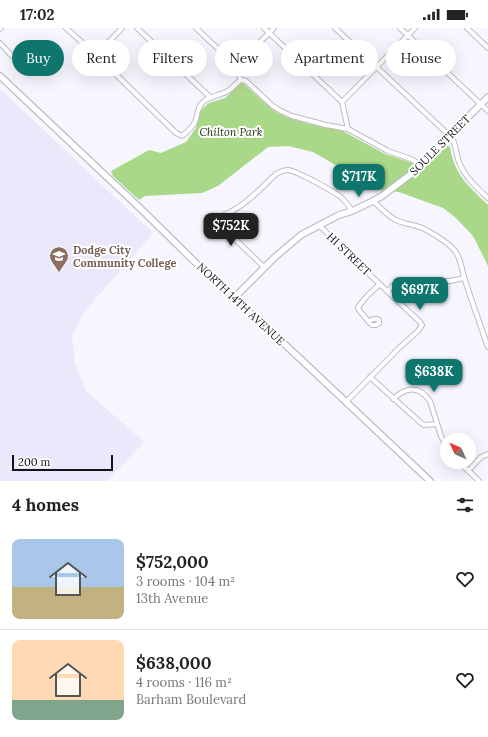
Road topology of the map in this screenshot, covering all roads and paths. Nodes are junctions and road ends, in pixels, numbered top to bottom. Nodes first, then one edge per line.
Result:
1 (66, 28) edge
2 (122, 28) edge
3 (137, 28) edge
4 (196, 28) edge
5 (264, 28) edge
6 (274, 28) edge
7 (335, 28) edge
8 (400, 28) edge
9 (415, 28) edge
10 (467, 28) edge
11 (269, 33) junction
12 (408, 36) junction
13 (79, 40) edge
14 (110, 40) edge
15 (262, 40) edge
16 (348, 40) edge
17 (0, 43) edge
18 (215, 46) edge
19 (488, 48) edge
20 (12, 56) dead end
21 (378, 65) edge
22 (378, 69) edge
23 (0, 76) edge
24 (118, 76) edge
25 (239, 76) edge
26 (367, 76) edge
27 (241, 80) junction
28 (488, 97) edge
29 (211, 98) junction
30 (342, 102) junction
31 (481, 105) junction
32 (488, 111) edge
33 (348, 129) junction
34 (450, 136) junction
35 (421, 165) junction
36 (488, 198) edge
37 (373, 201) junction
38 (352, 211) junction
39 (319, 225) junction
40 (264, 267) junction
41 (464, 278) junction
42 (380, 284) junction
43 (388, 291) junction
44 (234, 298) junction
45 (370, 322) dead end
46 (488, 346) edge
47 (370, 377) junction
48 (393, 399) junction
49 (346, 402) junction
50 (438, 424) junction
51 (440, 433) edge
52 (488, 454) edge
53 (468, 471) joint
54 (430, 481) edge
55 (479, 481) edge

1 - 13 street
2 - 14 street
3 - 29 street
4 - 18 street
5 - 11 street
6 - 11 street
7 - 16 street
8 - 12 street
9 - 12 street
10 - 19 street
11 - 15 street
11 - 30 street
12 - 21 street
12 - 31 street
17 - 20 street
22 - 34 street
23 - 44 main road, NORTH 14TH AVENUE
24 - 29 street
25 - 27 street
26 - 30 street
27 - 29 street
27 - 33 street
28 - 31 main road, SOULE STREET
30 - 33 street
31 - 32 street
31 - 34 main road, SOULE STREET
33 - 35 street
34 - 35 main road, SOULE STREET
34 - 36 street
35 - 37 main road, SOULE STREET
37 - 38 main road, SOULE STREET
37 - 41 street
38 - 39 main road, SOULE STREET
38 - 40 street
39 - 40 main road, SOULE STREET
39 - 42 street, HI STREET
40 - 44 main road, SOULE STREET
41 - 43 street
41 - 46 street
42 - 43 street, HI STREET
42 - 45 street
43 - 47 street, HI STREET
44 - 49 main road, NORTH 14TH AVENUE
47 - 48 street
47 - 49 street, HI STREET
48 - 50 street
48 - 50 street
49 - 54 main road, NORTH 14TH AVENUE
50 - 51 street
52 - 53 street
53 - 55 street

